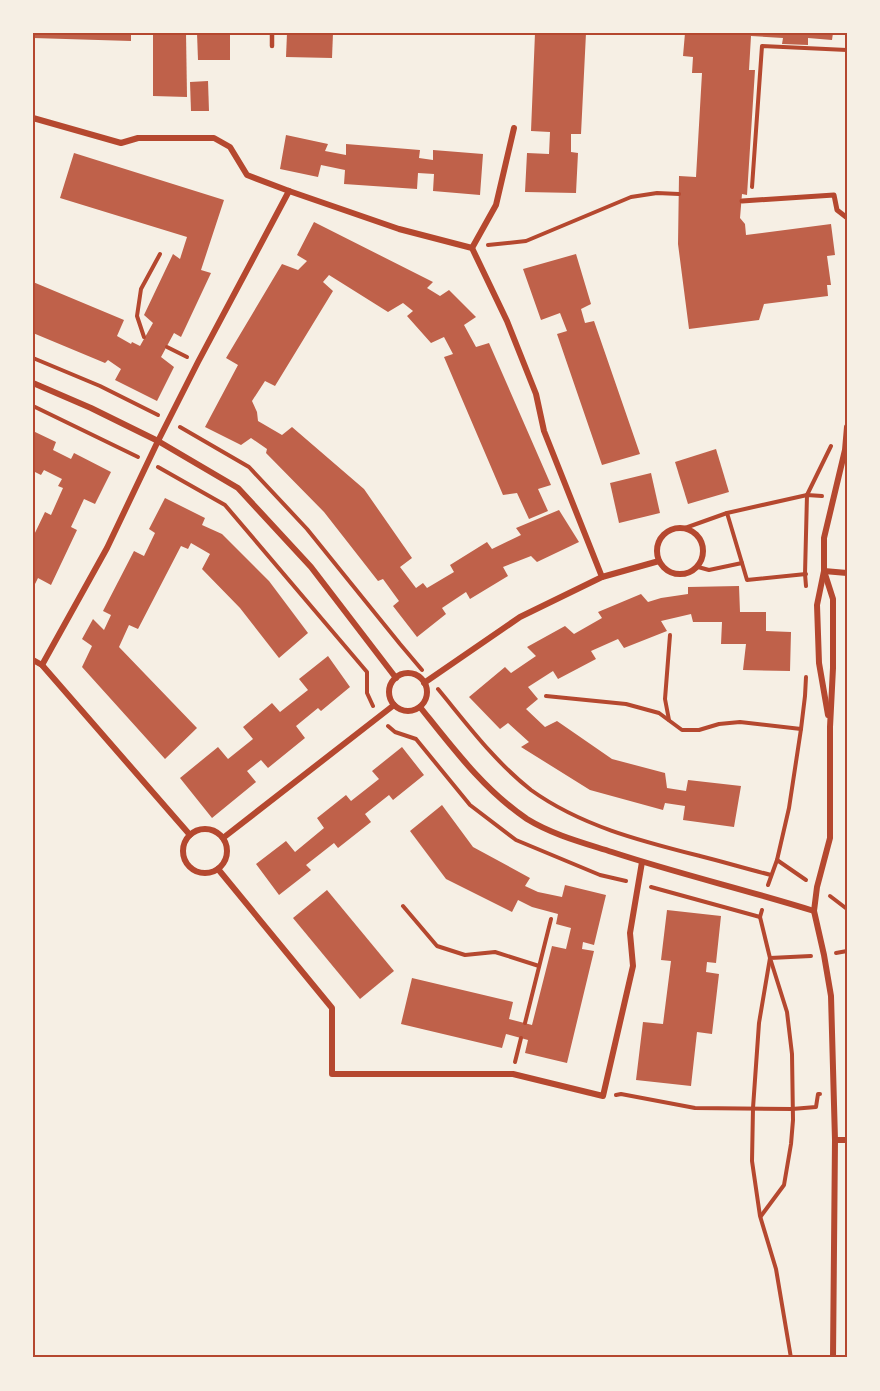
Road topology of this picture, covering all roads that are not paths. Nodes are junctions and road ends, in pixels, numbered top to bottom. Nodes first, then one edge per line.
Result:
1 (272, 33) edge
2 (272, 46) dead end
3 (33, 118) edge
4 (514, 128) dead end
5 (289, 191) junction
6 (742, 201) dead end
7 (846, 217) edge
8 (472, 248) junction
9 (33, 383) edge
10 (847, 427) edge
11 (158, 441) junction
12 (659, 561) junction
13 (824, 571) junction
14 (847, 573) edge
15 (602, 576) junction
16 (33, 660) edge
17 (42, 664) junction
18 (396, 678) junction
19 (427, 681) junction
20 (394, 705) junction
21 (420, 707) junction
22 (830, 727) junction
23 (190, 835) junction
24 (223, 838) junction
25 (642, 861) junction
26 (218, 869) junction
27 (814, 911) junction
28 (835, 1140) junction
29 (847, 1140) edge
30 (833, 1358) edge

1 - 2 lane
3 - 5 street
4 - 8 street
5 - 8 street
5 - 11 street
6 - 7 street
8 - 15 street
9 - 11 street
10 - 13 street
11 - 17 street
11 - 18 street
12 - 12 street
12 - 15 street
13 - 14 street
13 - 22 street
13 - 22 street
15 - 19 street
16 - 17 street
17 - 23 street
18 - 19 street
18 - 20 street
19 - 21 street
20 - 21 street
20 - 24 street
21 - 25 street
22 - 27 street
23 - 24 street
23 - 26 street
24 - 26 street
25 - 26 street
25 - 27 street
27 - 28 street
28 - 29 street
28 - 30 street

